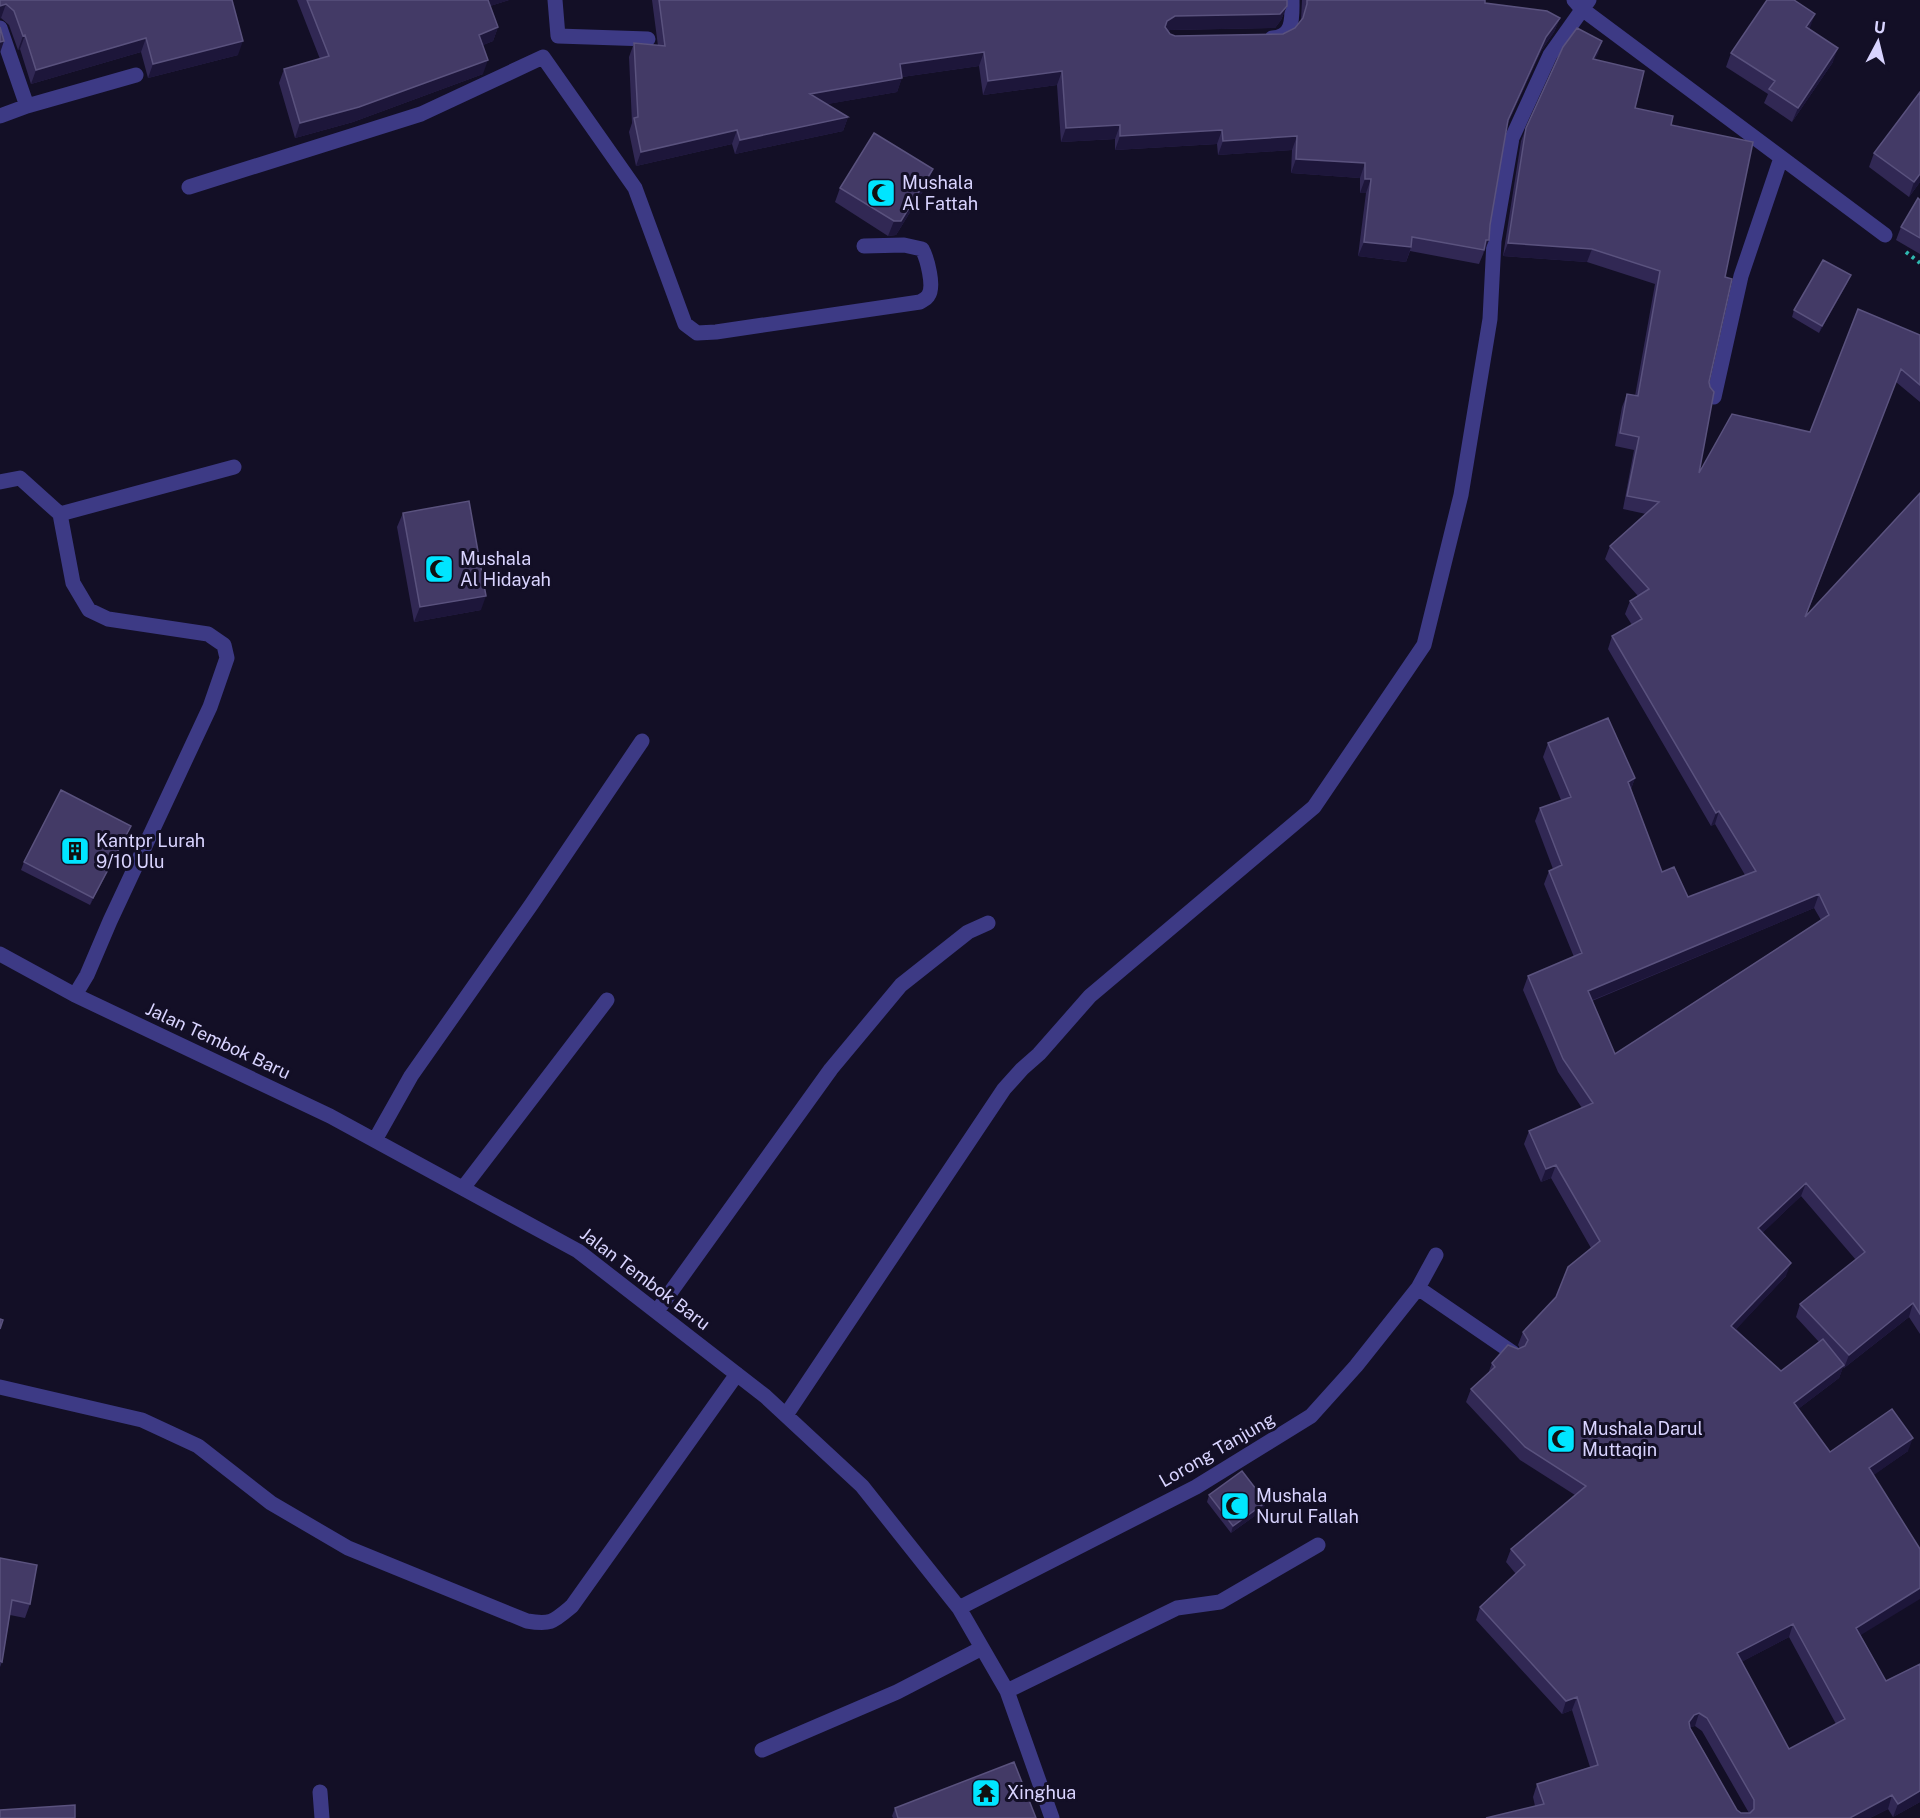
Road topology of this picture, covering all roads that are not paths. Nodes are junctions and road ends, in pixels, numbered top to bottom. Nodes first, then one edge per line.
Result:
1 (555, 0) edge
2 (1292, 0) edge
3 (1583, 3) edge
4 (0, 28) edge
5 (558, 36) junction
6 (648, 39) dead end
7 (1256, 39) edge
8 (543, 57) junction
9 (136, 75) dead end
10 (27, 106) junction
11 (0, 116) edge
12 (1781, 158) junction
13 (189, 187) dead end
14 (1885, 235) dead end
15 (864, 246) dead end
16 (1714, 397) edge
17 (234, 467) dead end
18 (0, 483) edge
19 (60, 514) junction
20 (642, 741) dead end
21 (988, 923) dead end
22 (0, 954) edge
23 (75, 995) junction
24 (607, 1000) dead end
25 (375, 1140) junction
26 (463, 1188) junction
27 (1436, 1255) dead end
28 (1418, 1288) junction
29 (657, 1311) junction
30 (1513, 1353) edge
31 (737, 1374) junction
32 (0, 1387) edge
33 (786, 1415) junction
34 (1318, 1545) dead end
35 (959, 1608) junction
36 (982, 1648) junction
37 (1007, 1691) junction
38 (762, 1750) dead end
39 (320, 1792) dead end
40 (322, 1818) edge
41 (1052, 1818) edge

1 - 5 street
2 - 7 street
3 - 12 street
3 - 33 street
4 - 10 street
5 - 6 street
5 - 8 street
8 - 13 street
8 - 15 street
9 - 10 street
10 - 11 street
12 - 14 street
12 - 16 street
17 - 19 street
18 - 19 street
19 - 23 street
20 - 25 street
21 - 29 street
22 - 23 street, Jalan Tembok Baru
23 - 25 street, Jalan Tembok Baru
24 - 26 street
25 - 26 street, Jalan Tembok Baru
26 - 29 street, Jalan Tembok Baru
27 - 28 street, Lorong Tanjung
28 - 30 street
28 - 35 street, Lorong Tanjung
29 - 31 street, Jalan Tembok Baru
31 - 32 street
31 - 33 street, Jalan Tembok Baru
33 - 35 street, Jalan Tembok Baru
34 - 37 street
35 - 36 street, Jalan Tembok Baru
36 - 37 street, Jalan Tembok Baru
36 - 38 street
37 - 41 street, Jalan Tembok Baru
39 - 40 street

